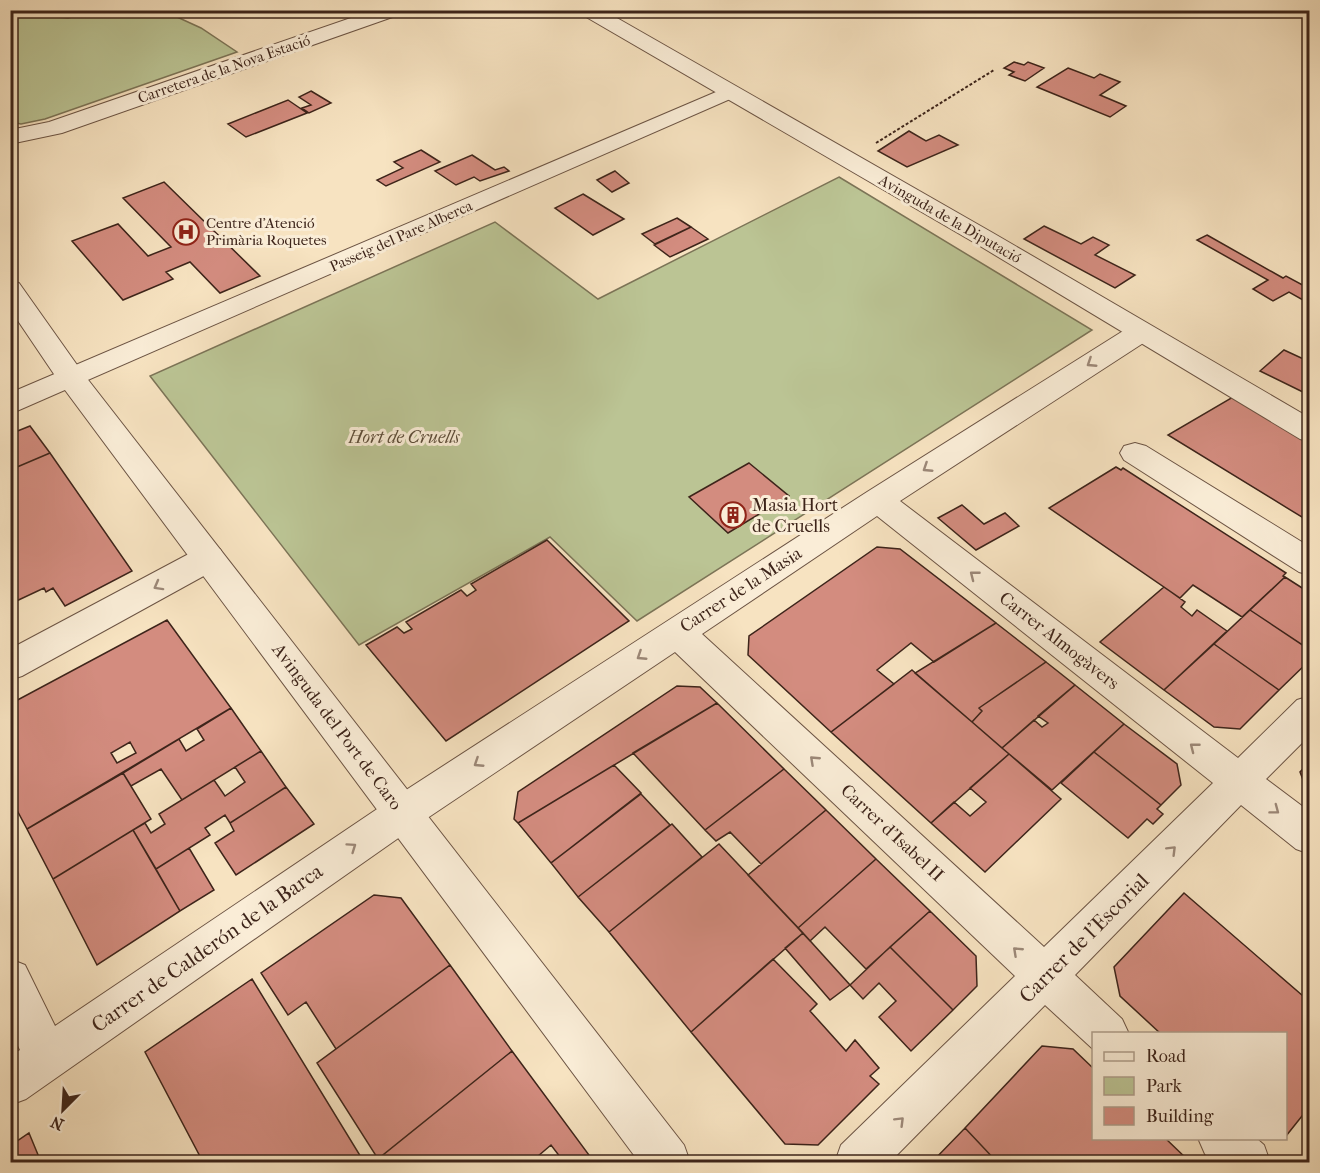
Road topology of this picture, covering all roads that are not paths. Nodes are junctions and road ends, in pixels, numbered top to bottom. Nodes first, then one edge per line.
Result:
1 (394, 10) edge
2 (588, 10) edge
3 (730, 93) junction
4 (54, 128) junction
5 (10, 137) edge
6 (10, 157) edge
7 (10, 289) edge
8 (1140, 332) junction
9 (72, 379) junction
10 (10, 404) edge
11 (1310, 432) edge
12 (1135, 453) dead end
13 (878, 500) junction
14 (209, 558) junction
15 (1310, 562) edge
16 (677, 632) junction
17 (10, 666) edge
18 (1310, 711) edge
19 (1240, 783) junction
20 (403, 813) junction
21 (1310, 836) edge
22 (1045, 977) junction
23 (10, 981) edge
24 (1105, 1032) edge
25 (47, 1058) junction
26 (10, 1083) edge
27 (1223, 1140) edge
28 (667, 1162) edge
29 (858, 1162) edge
30 (1247, 1162) edge

1 - 4 street, Carretera de la Nova Estació
2 - 3 street, Avinguda de la Diputació
3 - 8 street, Avinguda de la Diputació
3 - 9 street, Passeig del Pare Alberca
4 - 5 street, Carretera de la Nova Estació
4 - 6 street, Carretera de la Nova Estació
7 - 9 street, Avinguda del Port de Caro
8 - 11 street, Avinguda de la Diputació
8 -> 13 street, Carrer de la Masia
9 - 10 street, Passeig del Pare Alberca
9 - 14 street, Avinguda del Port de Caro
12 - 15 street
13 - 16 street, Carrer de la Masia
19 -> 13 street, Carrer Almogàvers
14 -> 17 street
14 - 20 street, Avinguda del Port de Caro
16 -> 20 street, Carrer de la Masia
22 -> 16 street, Carrer d'Isabel II
18 - 19 street, Carrer de l'Escorial
19 -> 21 street, Carrer Almogàvers
22 -> 19 street, Carrer de l'Escorial
25 -> 20 street, Carrer de Calderón de la Barca
20 - 28 street, Avinguda del Port de Caro
22 - 24 street, Carrer d'Isabel II
29 -> 22 street, Carrer de l'Escorial
23 - 25 street
25 - 26 street, Carrer de Calderón de la Barca
27 - 30 street

